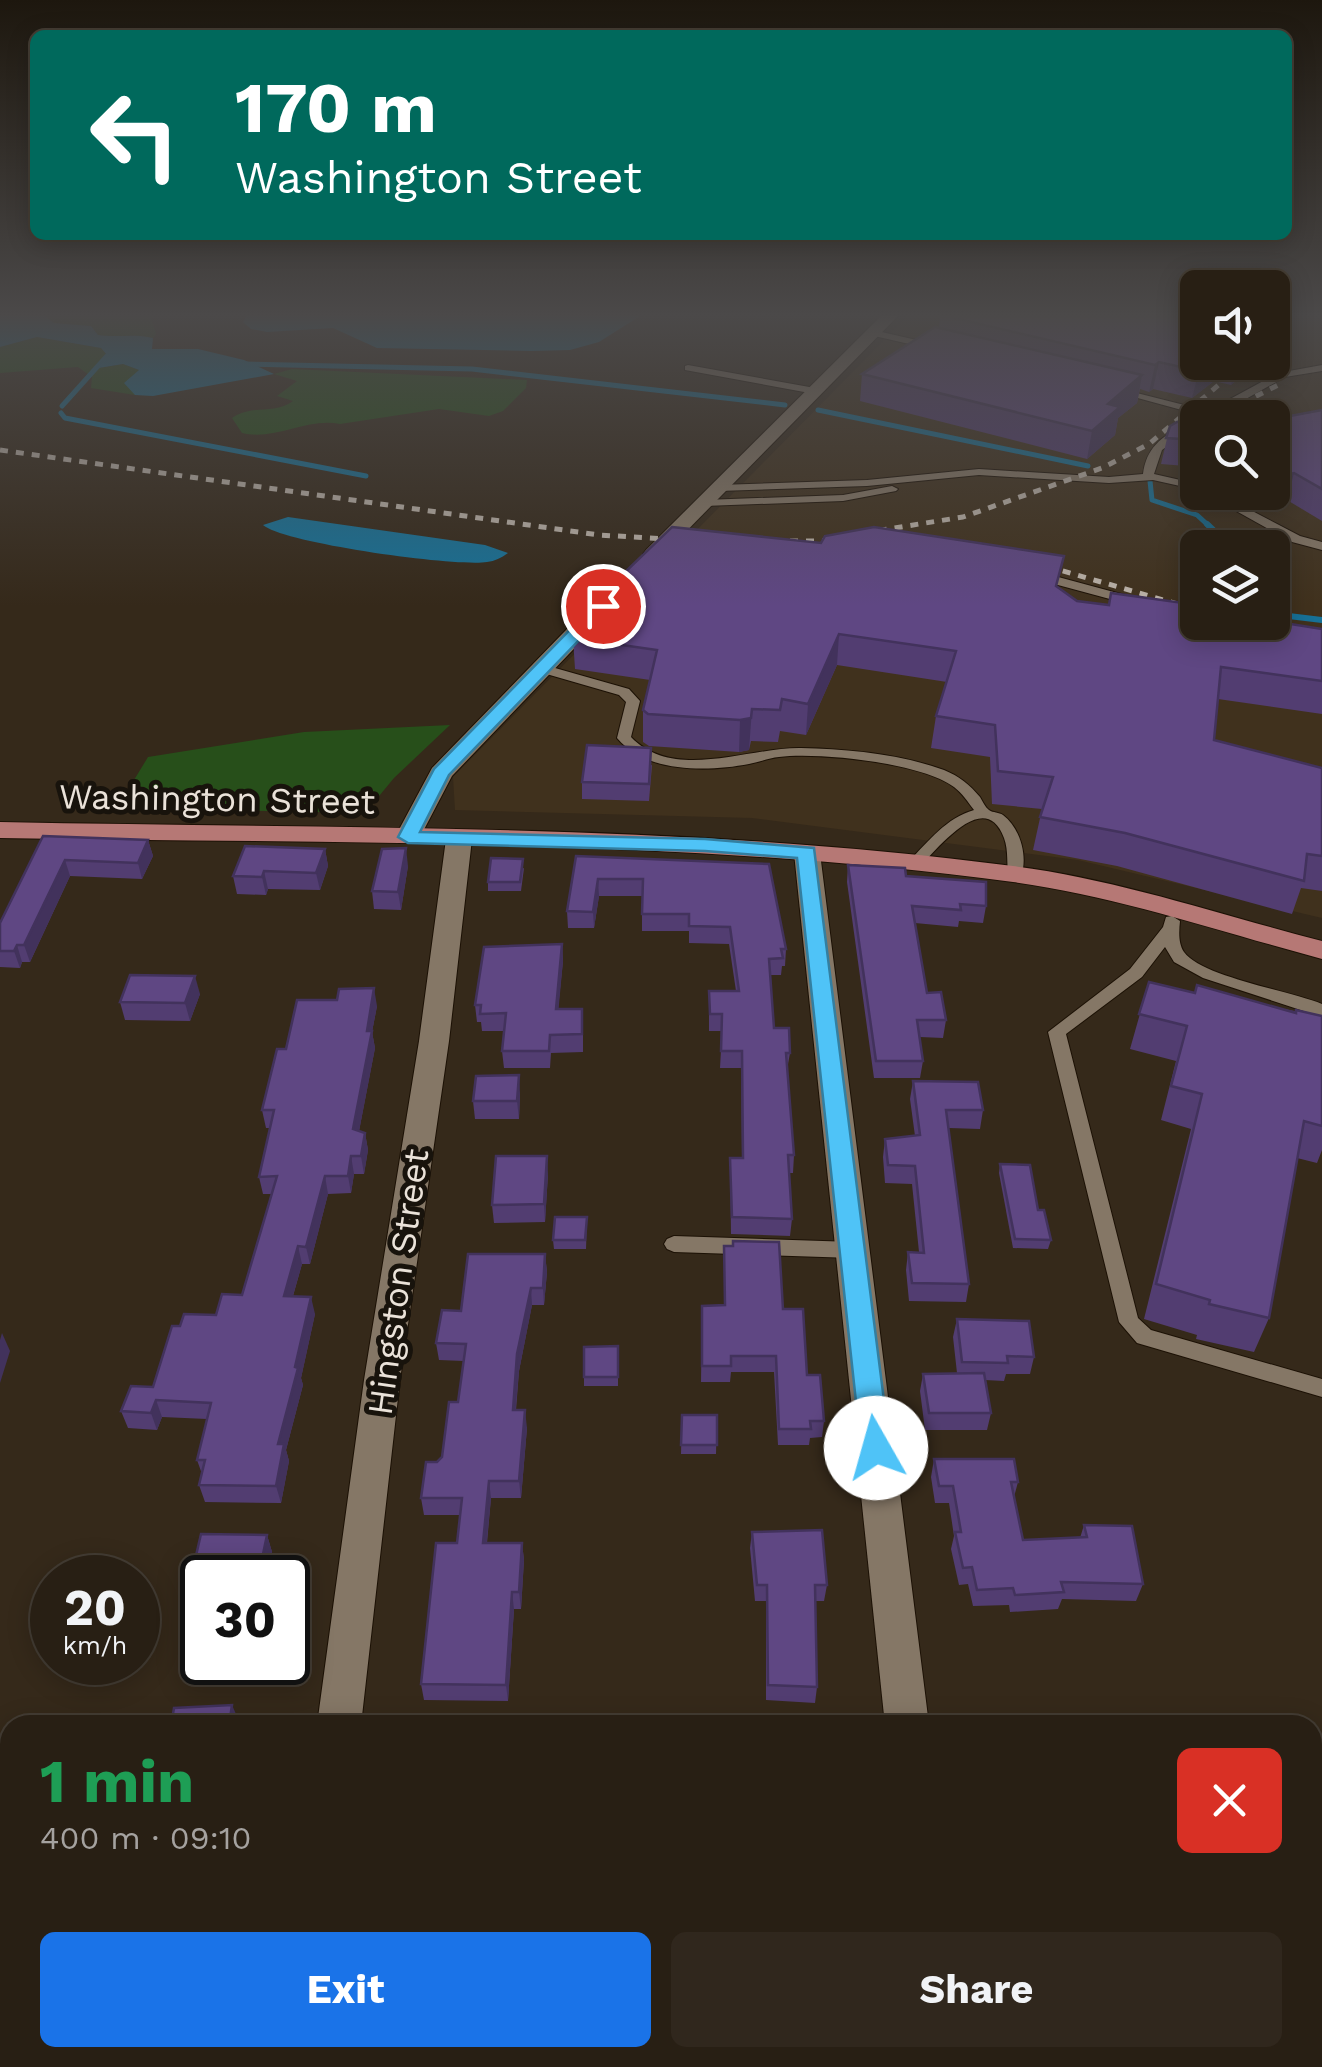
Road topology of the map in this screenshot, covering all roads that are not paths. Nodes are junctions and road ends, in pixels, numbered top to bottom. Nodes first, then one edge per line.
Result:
1 (794, 412) edge
2 (1180, 431) edge
3 (1148, 477) junction
4 (930, 478) junction
5 (1180, 482) edge
6 (711, 496) junction
7 (1241, 510) edge
8 (1322, 546) edge
9 (1022, 572) edge
10 (1138, 604) edge
11 (541, 668) junction
12 (985, 815) junction
13 (1, 832) edge
14 (408, 837) junction
15 (458, 839) junction
16 (807, 853) junction
17 (914, 864) junction
18 (1016, 874) junction
19 (1172, 920) junction
20 (1322, 950) edge
21 (1322, 1011) edge
22 (674, 1244) dead end
23 (853, 1250) junction
24 (1322, 1388) edge
25 (341, 1715) edge
26 (906, 1715) edge

1 - 6 street
2 - 3 lane
3 - 4 lane
3 - 5 lane
4 - 6 lane
4 - 6 lane
6 - 11 street
7 - 8 lane
9 - 10 lane
11 - 12 lane
11 - 14 street
12 - 17 lane
12 - 18 lane
13 - 14 main road, Washington Street
14 - 15 main road, Washington Street
15 - 16 main road, Washington Street
15 - 25 street, Hingston Street
16 - 17 main road, Washington Street
16 - 23 street
17 - 18 main road, Washington Street
18 - 19 main road, Washington Street
19 - 20 main road, Washington Street
19 - 21 lane
19 - 24 lane
22 - 23 lane
23 - 26 street

